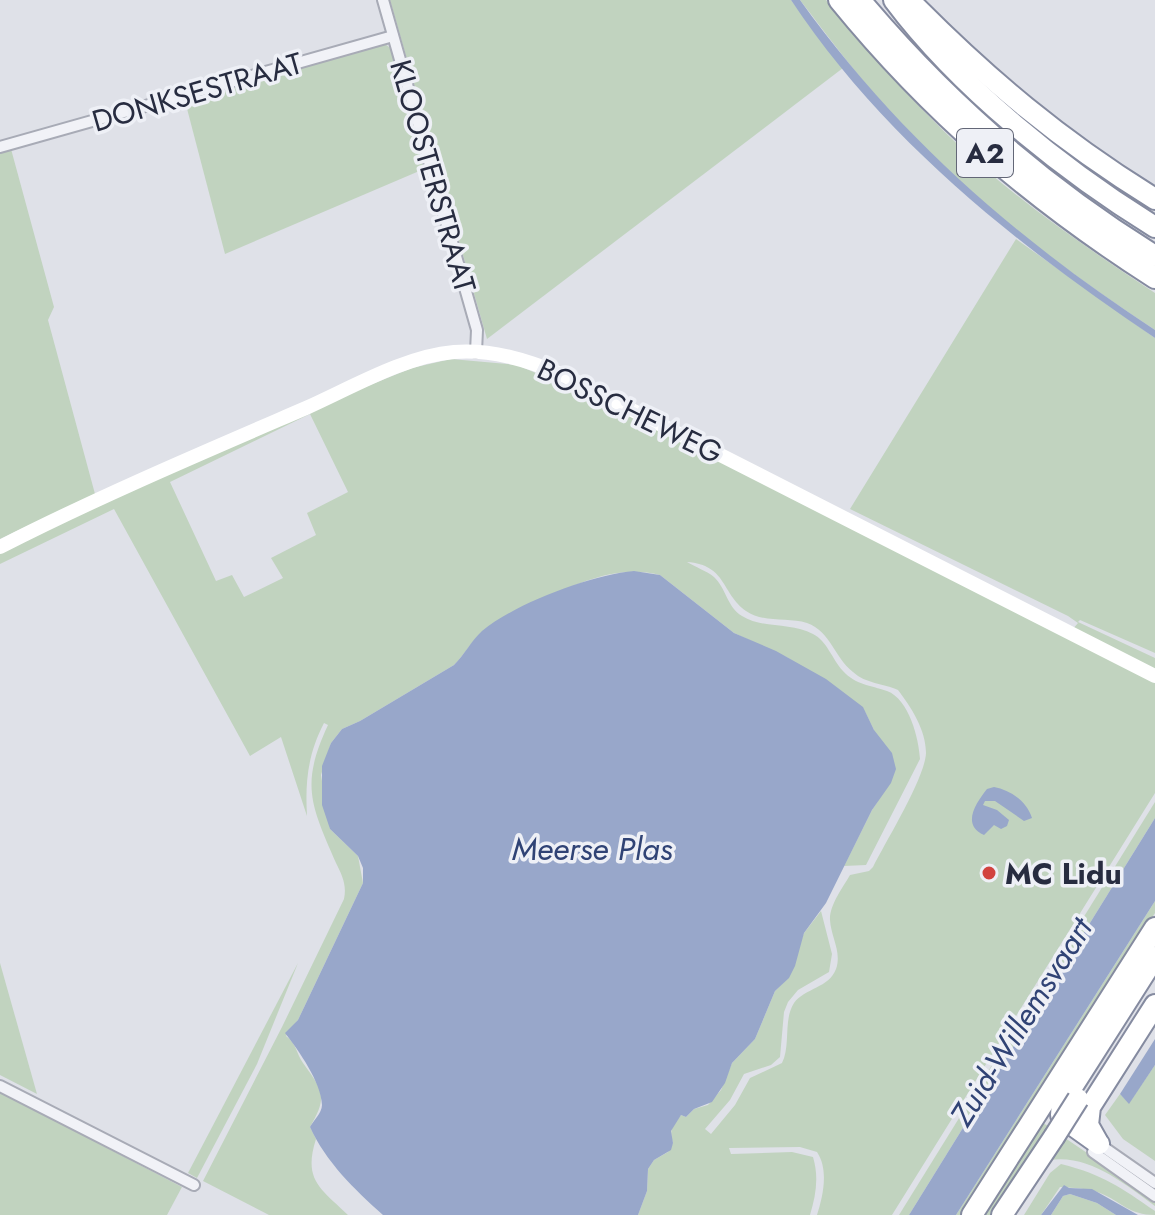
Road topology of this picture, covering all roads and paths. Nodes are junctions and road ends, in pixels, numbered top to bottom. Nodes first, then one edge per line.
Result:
1 (383, 0) edge
2 (839, 0) edge
3 (860, 0) edge
4 (894, 0) edge
5 (909, 0) edge
6 (393, 36) junction
7 (0, 147) edge
8 (1155, 199) edge
9 (1155, 227) edge
10 (1155, 256) edge
11 (1155, 278) edge
12 (476, 352) junction
13 (0, 547) edge
14 (1155, 676) edge
15 (1155, 928) edge
16 (1155, 957) edge
17 (1155, 980) edge
18 (1155, 1005) edge
19 (0, 1086) edge
20 (1052, 1088) junction
21 (1096, 1148) junction
22 (1155, 1183) edge
23 (194, 1185) dead end
24 (1155, 1196) edge
25 (972, 1215) edge
26 (1002, 1215) edge

1 - 6 street, KLOOSTERSTRAAT
2 - 11 highway, A2
3 - 10 highway, A2
4 - 9 highway, A2
5 - 8 highway, A2
6 - 7 street, DONKSESTRAAT
6 - 12 street, KLOOSTERSTRAAT
12 - 13 street, BOSSCHEWEG
12 - 14 street, BOSSCHEWEG
15 - 20 highway
16 - 21 highway
17 - 26 highway, bridge
18 - 21 highway
19 - 23 street
20 - 21 highway
20 - 25 highway
21 - 22 street
21 - 24 street

